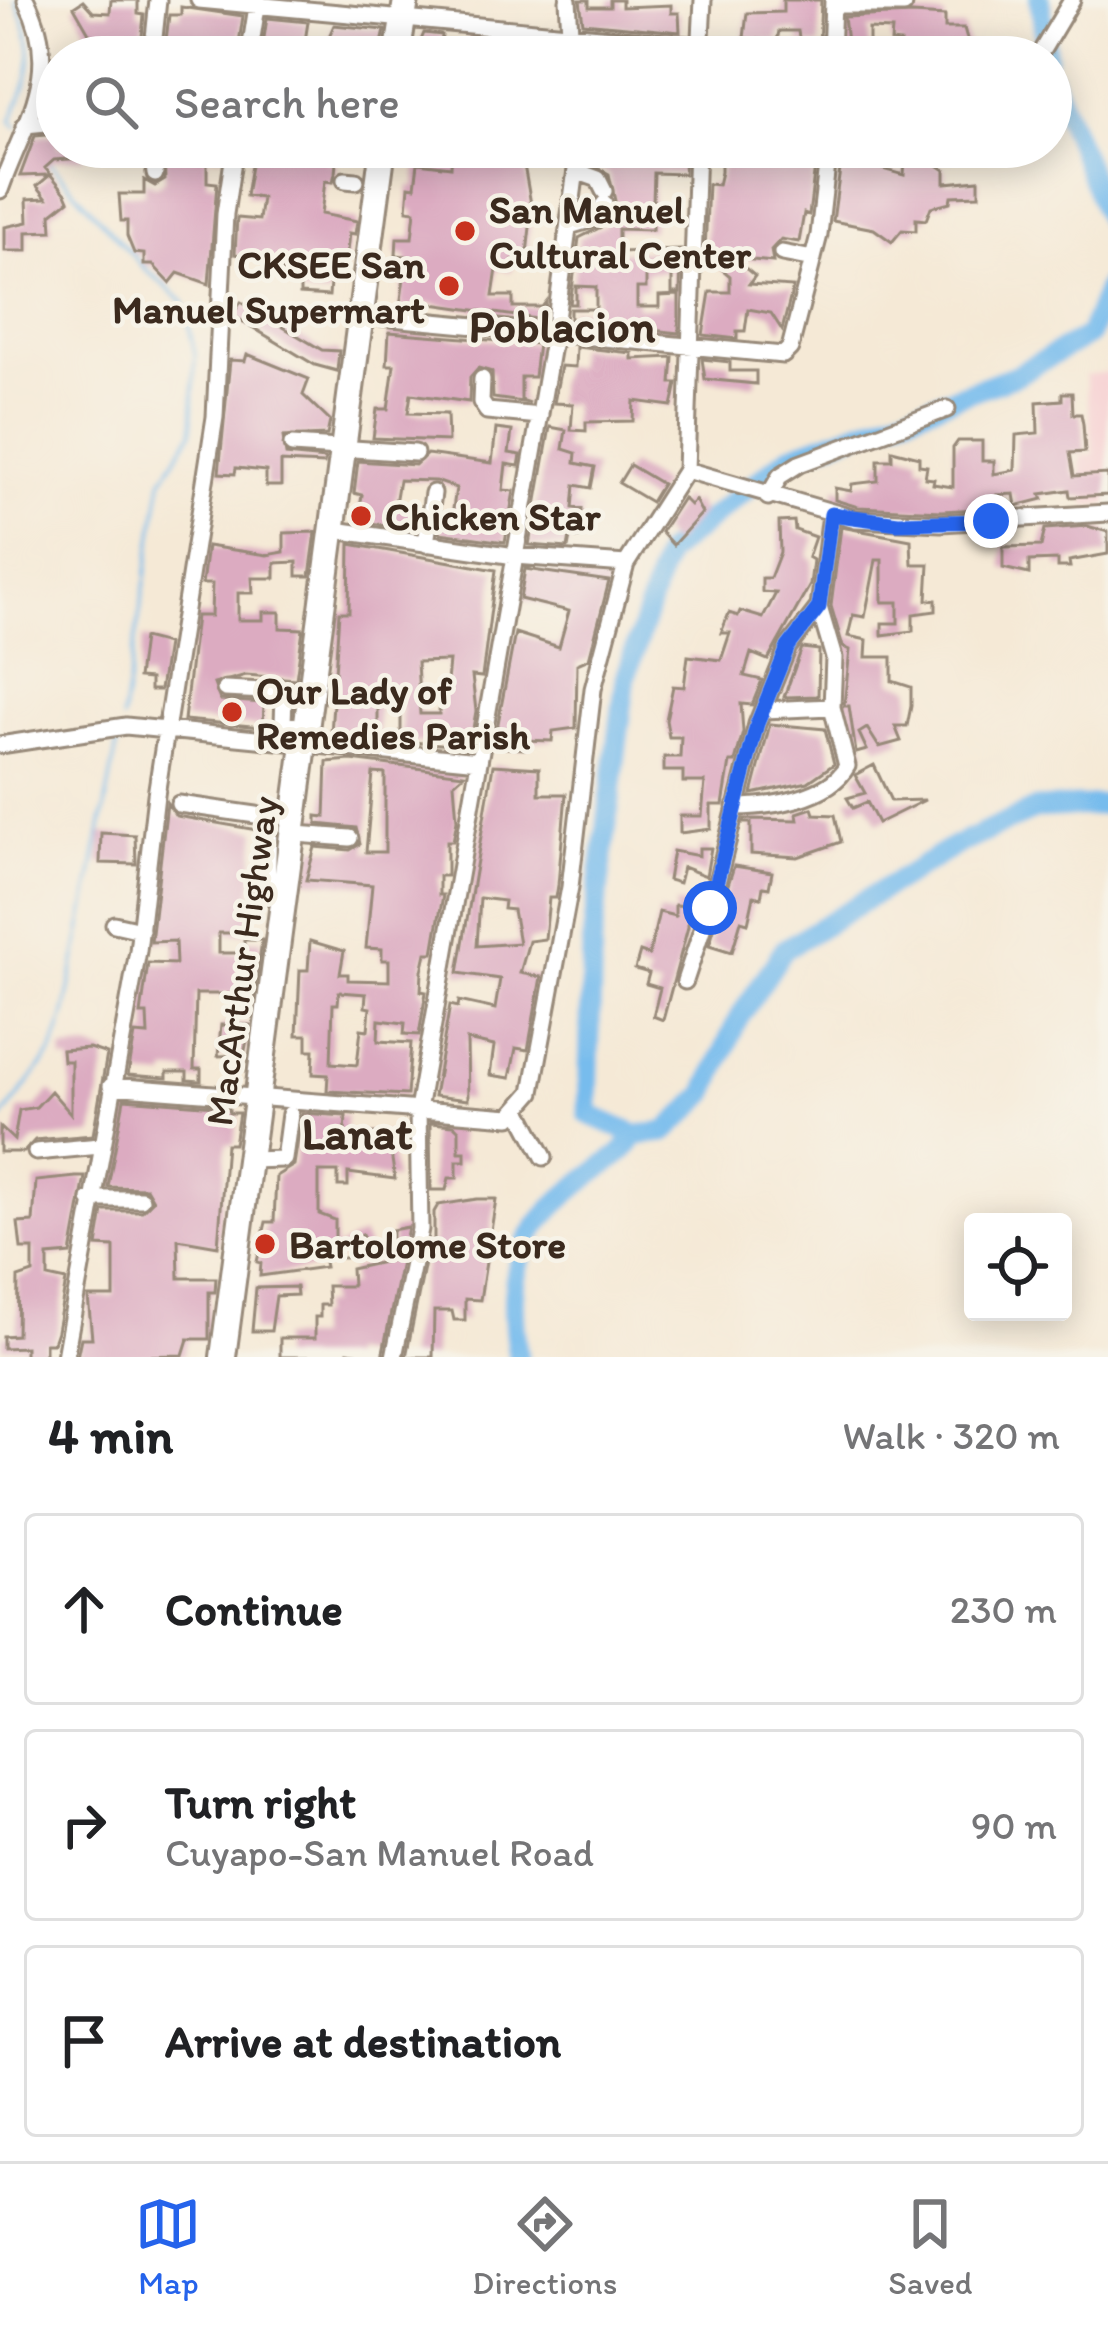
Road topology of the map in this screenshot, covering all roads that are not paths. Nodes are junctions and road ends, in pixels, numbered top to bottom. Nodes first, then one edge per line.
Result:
1 (26, 0) edge
2 (158, 0) edge
3 (200, 0) edge
4 (568, 0) edge
5 (703, 0) edge
6 (1072, 0) edge
7 (833, 2) edge
8 (257, 3) edge
9 (904, 5) dead end
10 (404, 11) edge
11 (570, 32) junction
12 (42, 36) edge
13 (154, 36) edge
14 (252, 36) edge
15 (572, 36) edge
16 (596, 36) edge
17 (701, 36) edge
18 (832, 36) edge
19 (1050, 36) edge
20 (36, 92) edge
21 (36, 124) edge
22 (26, 125) junction
23 (154, 168) edge
24 (233, 168) edge
25 (370, 168) edge
26 (576, 168) edge
27 (697, 168) edge
28 (826, 168) edge
29 (576, 171) junction
30 (155, 174) dead end
31 (0, 190) edge
32 (569, 226) junction
33 (782, 253) dead end
34 (813, 259) junction
35 (360, 315) junction
36 (554, 334) junction
37 (693, 346) junction
38 (482, 379) dead end
39 (947, 409) dead end
40 (540, 416) junction
41 (292, 445) dead end
42 (344, 448) junction
43 (415, 453) dead end
44 (686, 470) junction
45 (433, 493) dead end
46 (765, 496) junction
47 (1108, 513) edge
48 (831, 514) junction
49 (335, 530) junction
50 (426, 544) junction
51 (515, 556) junction
52 (626, 564) junction
53 (819, 607) junction
54 (225, 688) dead end
55 (286, 692) junction
56 (315, 692) junction
57 (832, 707) junction
58 (764, 710) junction
59 (171, 728) junction
60 (309, 736) junction
61 (0, 746) edge
62 (479, 761) junction
63 (178, 804) dead end
64 (735, 807) junction
65 (296, 834) junction
66 (350, 838) dead end
67 (280, 860) junction
68 (114, 924) dead end
69 (141, 930) junction
70 (685, 981) dead end
71 (111, 1086) junction
72 (258, 1094) junction
73 (418, 1110) junction
74 (520, 1112) junction
75 (290, 1114) dead end
76 (100, 1145) junction
77 (36, 1152) dead end
78 (544, 1157) dead end
79 (249, 1160) junction
80 (90, 1199) junction
81 (141, 1199) dead end
82 (65, 1357) edge
83 (223, 1357) edge
84 (394, 1357) edge

1 - 12 street
2 - 13 street
3 - 8 street
4 - 11 street
5 - 17 street
6 - 19 street
7 - 9 street
7 - 18 street
8 - 10 street
8 - 14 street
10 - 11 street
11 - 15 street
11 - 16 street
20 - 22 street
21 - 22 street
22 - 31 street
23 - 30 street
24 - 59 street
25 - 35 highway, MacArthur Highway
26 - 29 street
27 - 37 street
28 - 34 street
29 - 32 street
29 - 32 street
32 - 36 street
33 - 34 street
34 - 37 street
35 - 36 street
35 - 42 highway, MacArthur Highway
36 - 37 street
36 - 40 street
37 - 44 street
38 - 40 street
39 - 46 street
40 - 51 street
41 - 42 street
42 - 43 street
42 - 49 highway, MacArthur Highway
44 - 46 street
44 - 52 street
45 - 50 street
46 - 48 street
47 - 48 street
48 - 53 street
49 - 50 street
49 - 56 highway, MacArthur Highway
50 - 51 street
51 - 52 street
51 - 62 street
52 - 74 street
53 - 57 street
53 - 58 street
54 - 55 street
55 - 56 street
55 - 60 street
56 - 60 highway, MacArthur Highway
57 - 58 street
57 - 64 street
58 - 64 street
59 - 60 street
59 - 61 street
59 - 69 street
60 - 62 street
60 - 65 highway, MacArthur Highway
62 - 73 street
63 - 67 street
64 - 70 street
65 - 66 street
65 - 67 highway, MacArthur Highway
67 - 72 highway, MacArthur Highway
68 - 69 street
69 - 71 street
71 - 72 street
71 - 76 street
72 - 73 street
72 - 79 highway, MacArthur Highway
73 - 74 street
73 - 84 street
74 - 78 street
75 - 79 street
76 - 77 street
76 - 80 street
79 - 83 highway, MacArthur Highway
80 - 81 street
80 - 82 street

